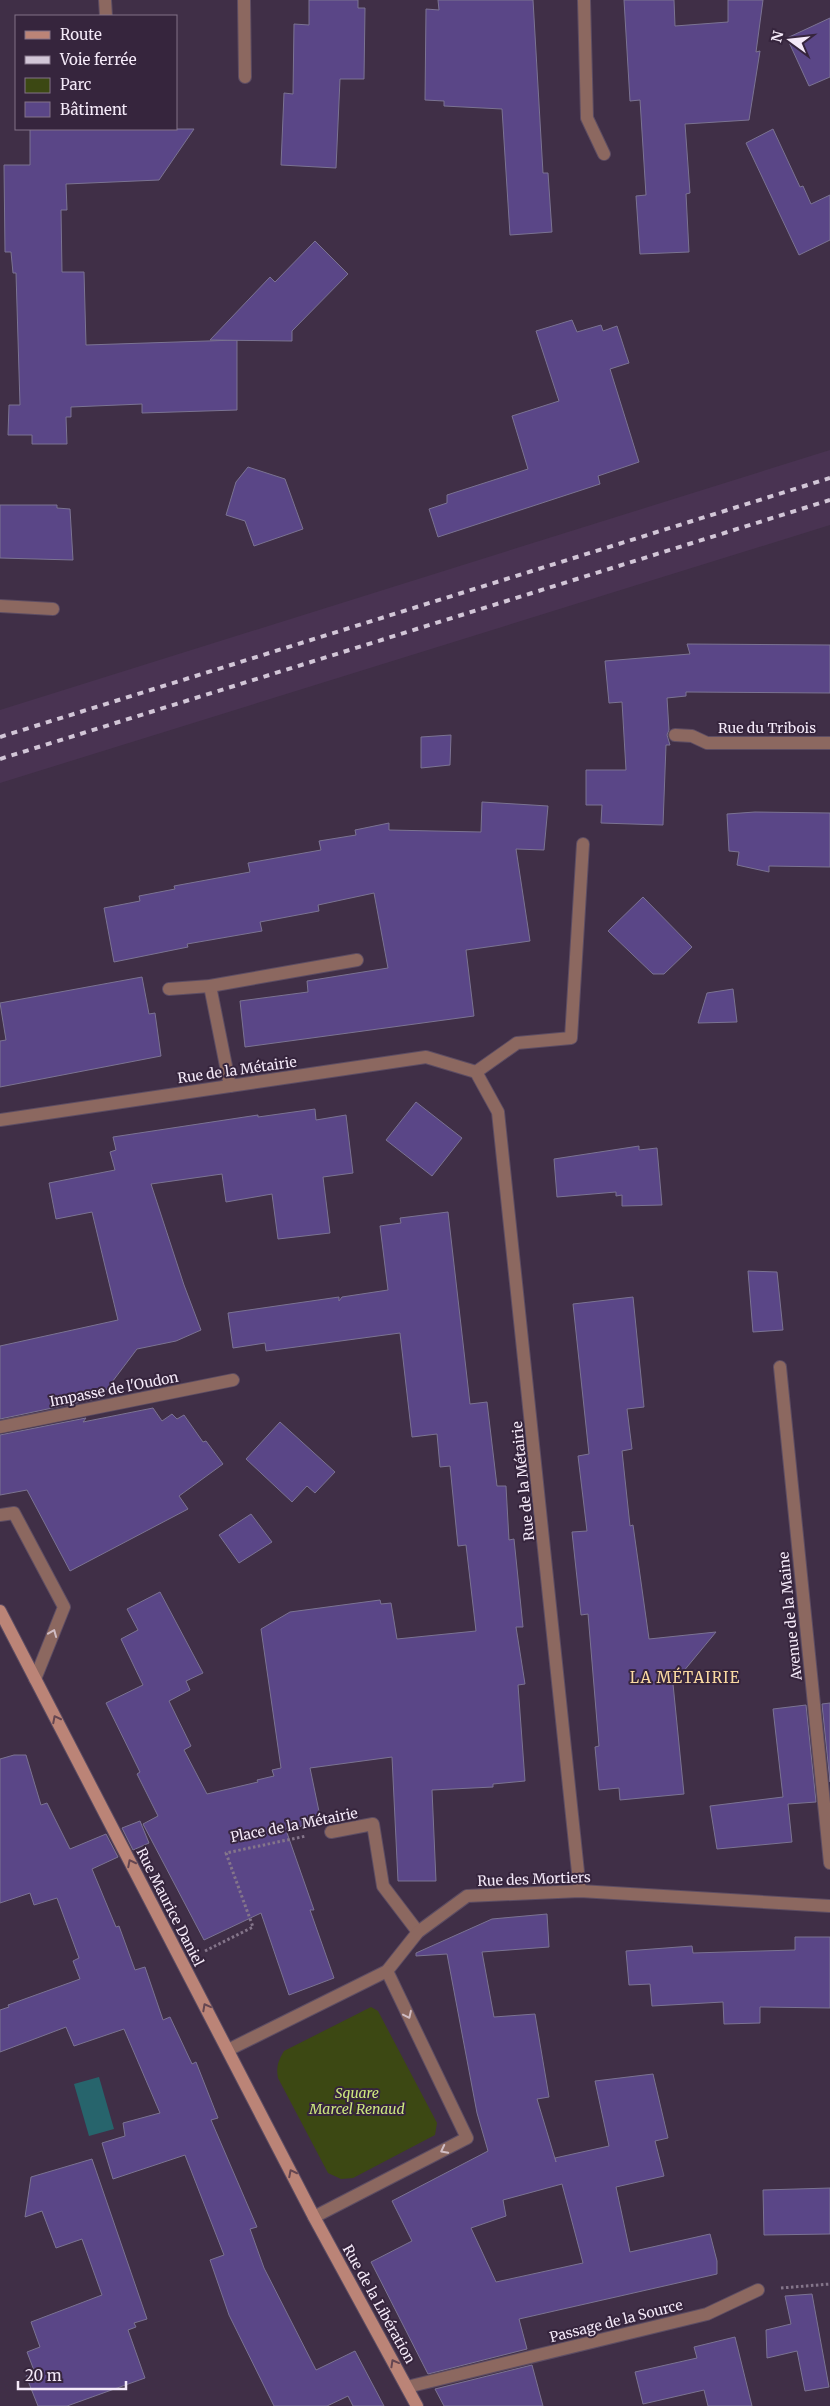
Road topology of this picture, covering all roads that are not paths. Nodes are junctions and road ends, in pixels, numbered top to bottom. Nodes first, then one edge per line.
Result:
1 (105, 0) edge
2 (244, 0) edge
3 (584, 0) edge
4 (106, 15) edge
5 (245, 77) dead end
6 (604, 154) dead end
7 (0, 606) edge
8 (53, 609) dead end
9 (675, 735) dead end
10 (830, 743) edge
11 (583, 844) dead end
12 (357, 960) dead end
13 (210, 986) junction
14 (169, 989) dead end
15 (476, 1072) junction
16 (230, 1086) junction
17 (0, 1120) edge
18 (780, 1367) dead end
19 (233, 1380) dead end
20 (0, 1427) edge
21 (0, 1514) edge
22 (0, 1611) edge
23 (35, 1678) junction
24 (332, 1832) road end
25 (830, 1863) edge
26 (580, 1891) junction
27 (830, 1906) edge
28 (418, 1932) junction
29 (387, 1971) junction
30 (228, 2050) junction
31 (314, 2217) junction
32 (758, 2290) road end
33 (407, 2387) junction
34 (417, 2406) edge

1 - 4 street
2 - 5 street
3 - 6 street
7 - 8 street
9 - 10 street, Rue du Tribois
11 - 15 street
12 - 13 street
13 - 14 street
13 - 16 street
15 - 16 street, Rue de la Métairie
15 - 26 street, Rue de la Métairie
16 - 17 street, Rue de la Métairie
18 - 25 street, Avenue de la Maine
19 - 20 street, Impasse de l'Oudon
23 -> 21 street
22 - 23 street, Rue Maurice Daniel
30 -> 23 street, Rue Maurice Daniel
24 - 28 street, Place de la Métairie
26 - 27 street, Rue des Mortiers
26 - 28 street, Rue des Mortiers
28 - 29 street, Rue des Mortiers
29 - 30 street, Rue des Mortiers
29 -> 31 street
31 -> 30 street, Rue Maurice Daniel
33 -> 31 street, Rue de la Libération
32 - 33 street, Passage de la Source
33 - 34 street, Rue de la Libération

